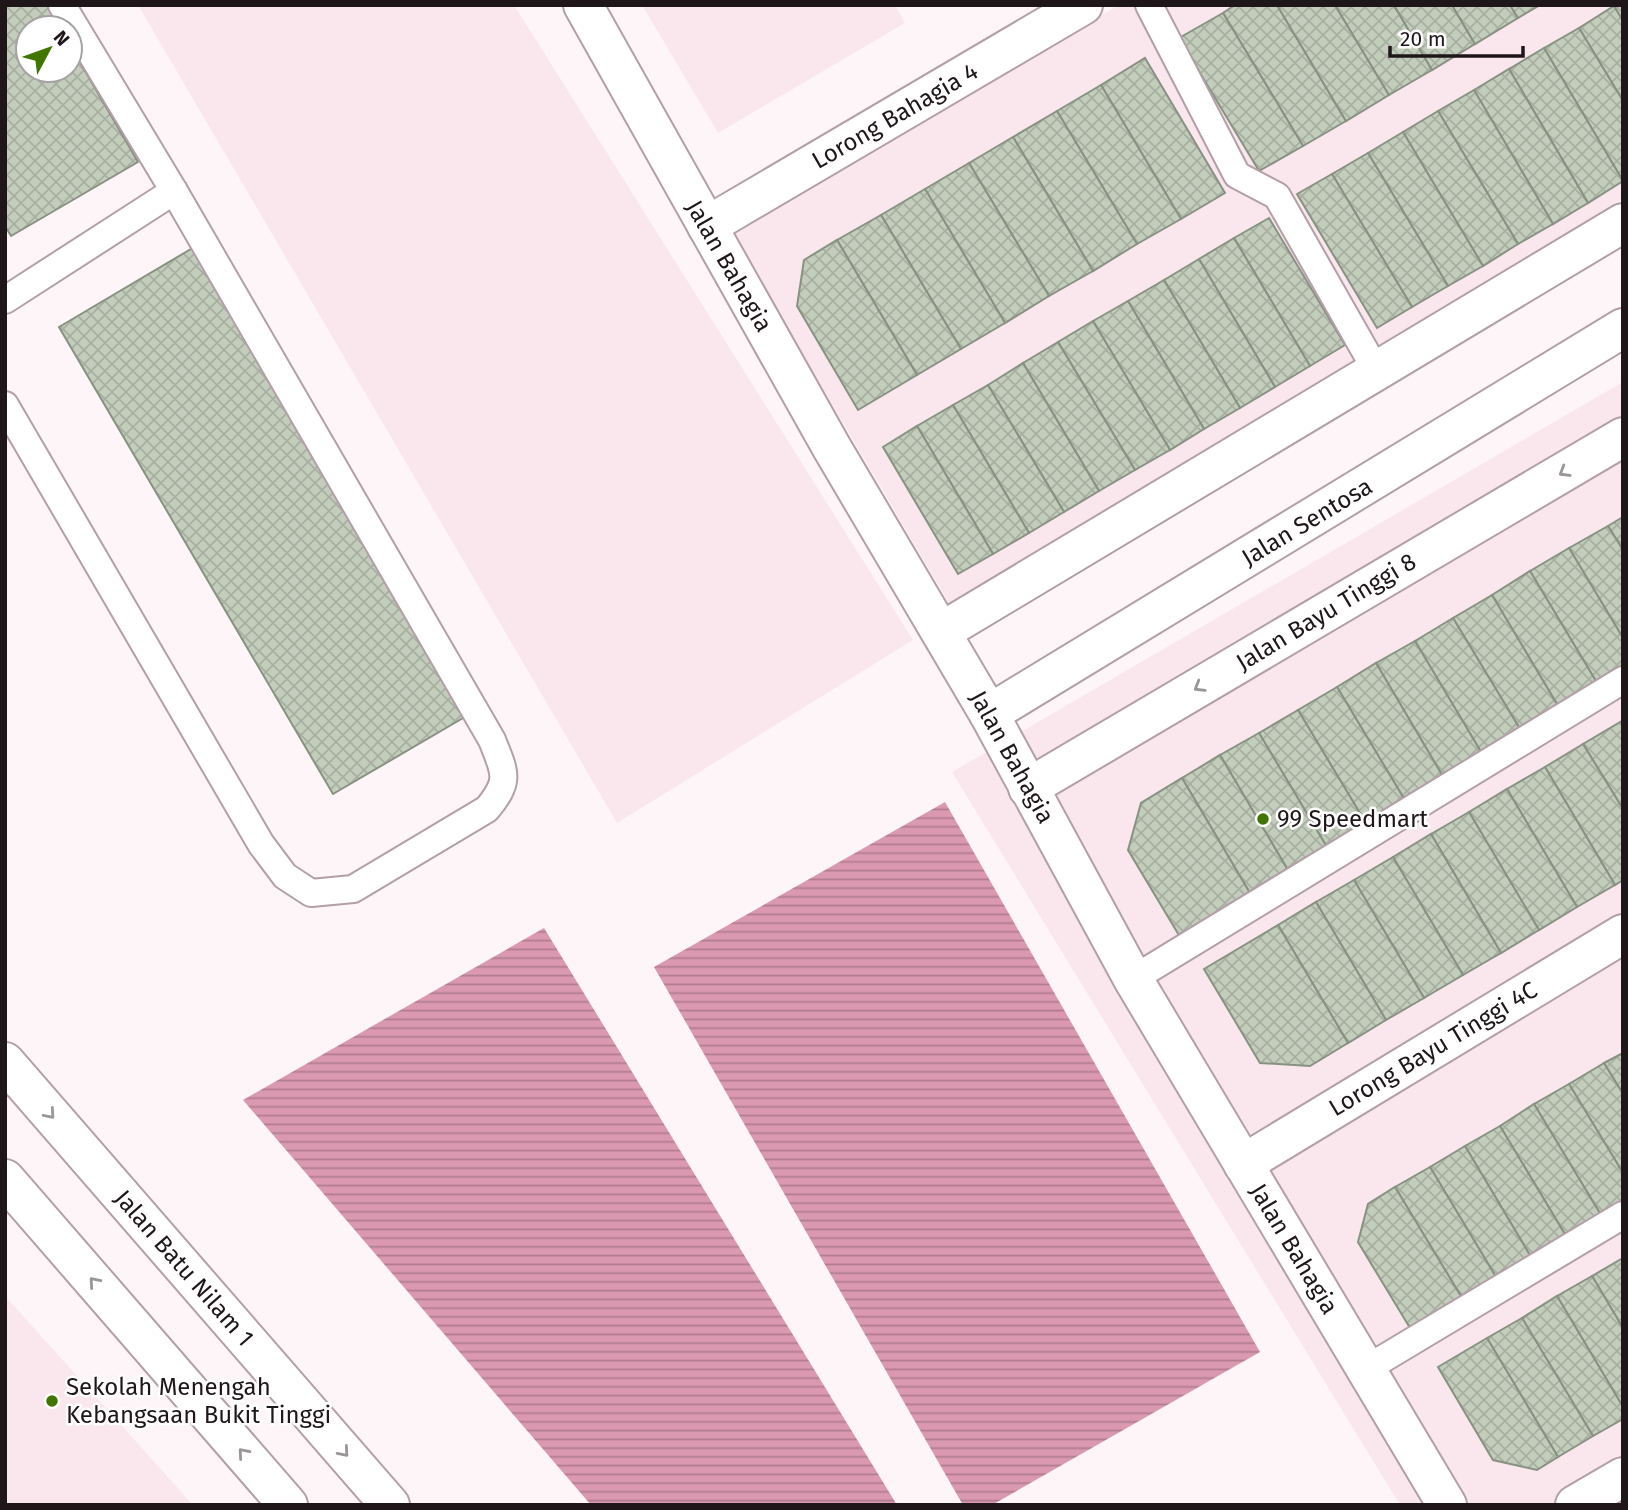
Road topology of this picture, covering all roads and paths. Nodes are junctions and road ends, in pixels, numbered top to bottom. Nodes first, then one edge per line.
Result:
1 (62, 5) edge
2 (583, 5) edge
3 (1083, 5) edge
4 (1149, 5) edge
5 (174, 191) junction
6 (1623, 223) edge
7 (707, 226) junction
8 (5, 300) edge
9 (1623, 328) edge
10 (1376, 370) junction
11 (5, 405) edge
12 (1623, 437) edge
13 (941, 632) junction
14 (1623, 680) edge
15 (989, 713) junction
16 (1028, 788) junction
17 (1623, 934) edge
18 (1133, 979) junction
19 (5, 1062) edge
20 (1243, 1164) junction
21 (5, 1179) edge
22 (1623, 1215) edge
23 (1366, 1369) junction
24 (1623, 1476) edge
25 (288, 1505) edge
26 (390, 1505) edge
27 (1447, 1505) edge
28 (1575, 1505) edge

1 - 5 lane
2 - 7 street, Jalan Bahagia
3 - 7 street, Lorong Bahagia 4
4 - 10 lane
5 - 8 lane
5 - 11 lane
6 - 10 street
7 - 13 street, Jalan Bahagia
9 - 15 street, Jalan Sentosa
10 - 13 street
12 -> 16 street, Jalan Bayu Tinggi 8
13 - 15 street, Jalan Bahagia
14 - 18 lane
15 - 16 street, Jalan Bahagia
16 - 18 street, Jalan Bahagia
17 - 20 street, Lorong Bayu Tinggi 4C
18 - 20 street, Jalan Bahagia
19 -> 26 street, Jalan Batu Nilam 1
20 - 23 street, Jalan Bahagia
25 -> 21 street
22 - 23 lane
23 - 27 street, Jalan Bahagia
24 - 28 street

